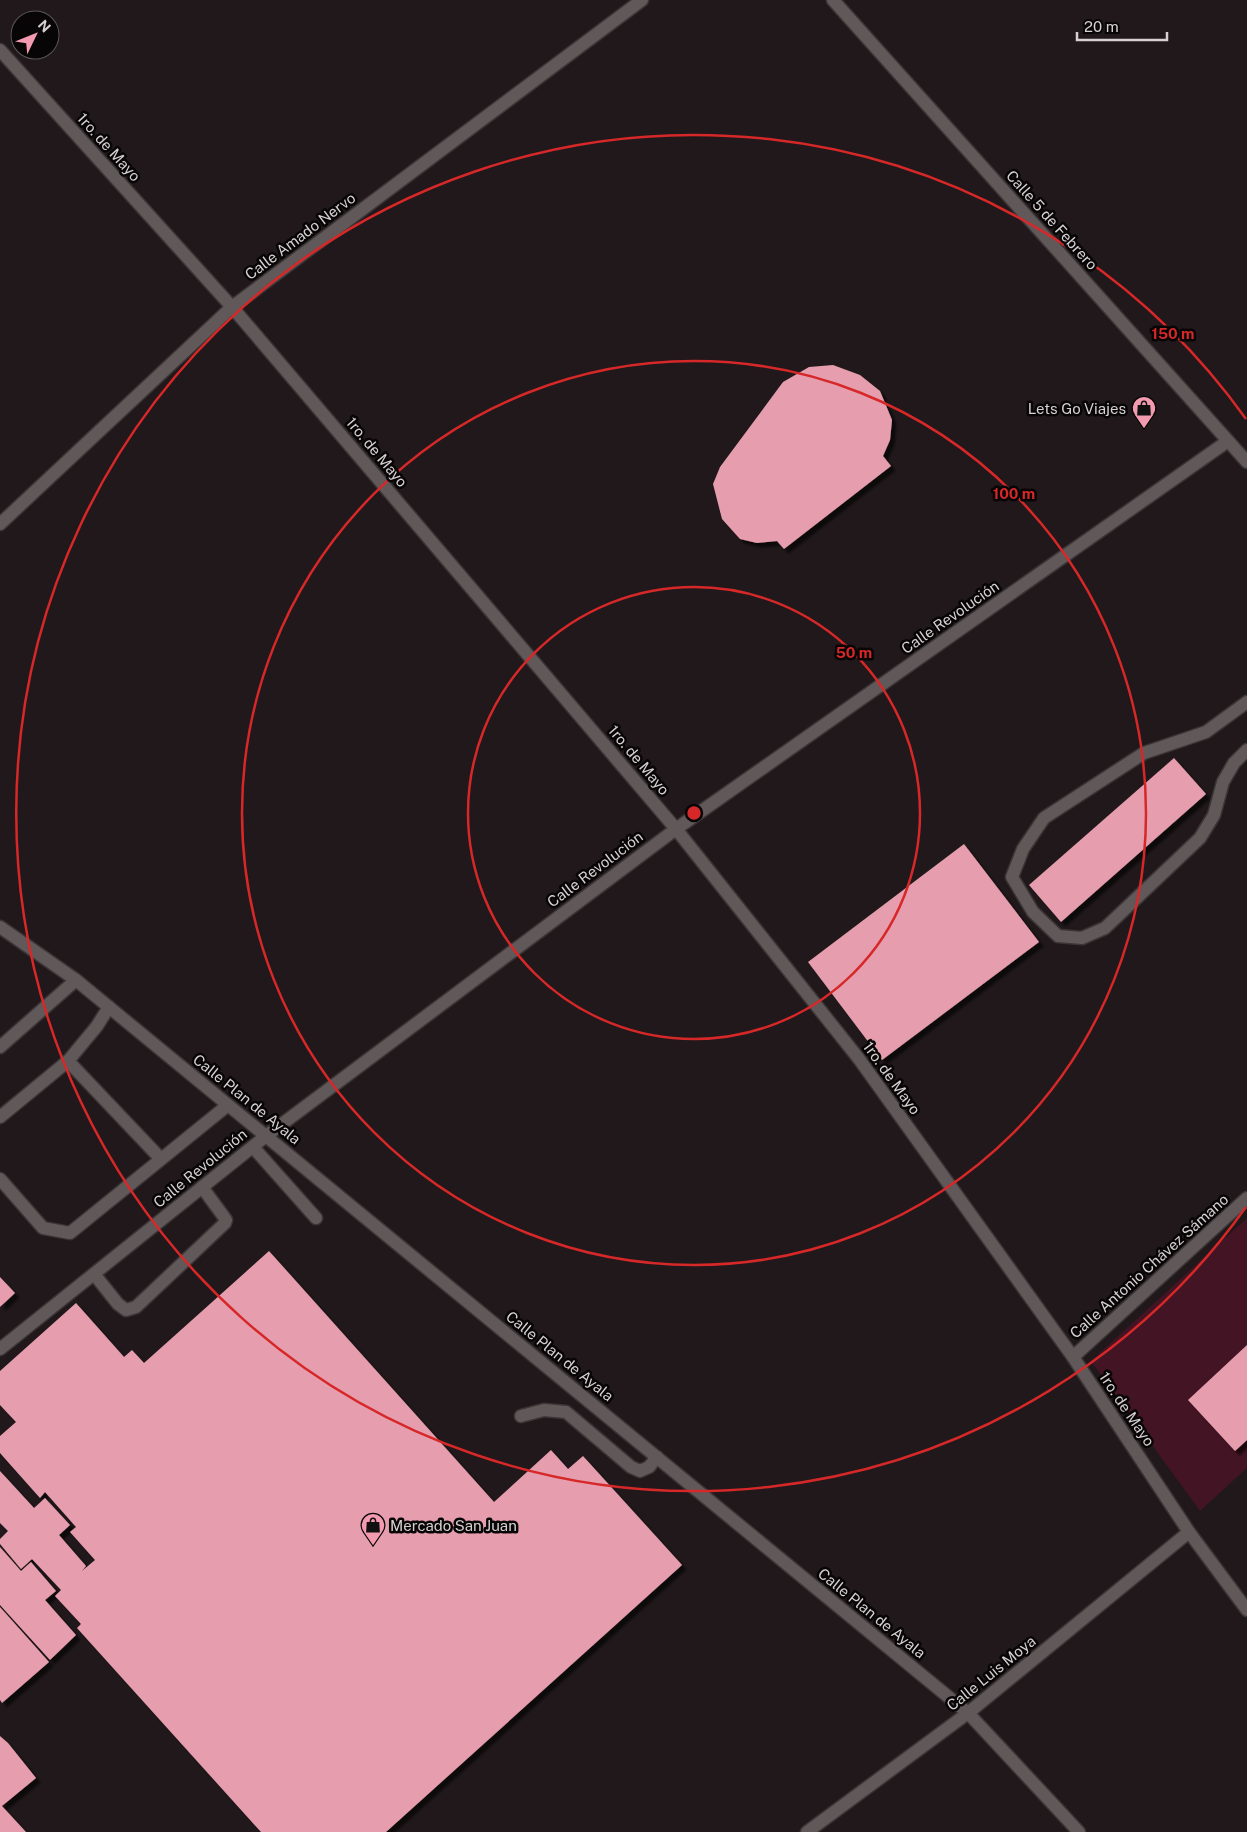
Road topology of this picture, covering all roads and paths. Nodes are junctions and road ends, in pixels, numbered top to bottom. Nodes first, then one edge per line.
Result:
1 (642, 0) edge
2 (833, 0) edge
3 (0, 50) edge
4 (232, 307) junction
5 (1228, 441) junction
6 (1247, 462) edge
7 (0, 524) edge
8 (1247, 702) edge
9 (1247, 750) edge
10 (676, 829) junction
11 (0, 927) edge
12 (76, 980) junction
13 (109, 1007) junction
14 (0, 1047) edge
15 (68, 1061) junction
16 (228, 1105) junction
17 (0, 1117) edge
18 (266, 1136) junction
19 (252, 1147) junction
20 (161, 1159) junction
21 (0, 1179) edge
22 (202, 1188) junction
23 (1247, 1198) edge
24 (316, 1218) dead end
25 (94, 1274) junction
26 (0, 1349) edge
27 (1073, 1357) junction
28 (521, 1416) dead end
29 (657, 1458) junction
30 (1189, 1532) junction
31 (1247, 1610) edge
32 (968, 1713) junction
33 (807, 1832) edge
34 (1079, 1832) edge

1 - 4 street, Calle Amado Nervo
2 - 5 street, Calle 5 de Febrero
3 - 4 street, 1ro. de Mayo
4 - 7 street, Calle Amado Nervo
4 - 10 street, 1ro. de Mayo
5 - 6 street, Calle 5 de Febrero
5 - 10 street, Calle Revolución
8 - 9 street
10 - 18 street, Calle Revolución
10 - 27 street, 1ro. de Mayo
11 - 12 street, Calle Plan de Ayala
12 - 13 street, Calle Plan de Ayala
12 - 14 street
13 - 15 street
13 - 16 street, Calle Plan de Ayala
15 - 17 street
15 - 20 street
16 - 18 street, Calle Plan de Ayala
16 - 20 street
18 - 19 street, Calle Revolución
18 - 29 street, Calle Plan de Ayala
19 - 22 street, Calle Revolución
19 - 24 street
20 - 21 street
22 - 25 street, Calle Revolución
22 - 25 street
23 - 27 street, Calle Antonio Chávez Sámano
25 - 26 street, Calle Revolución
27 - 30 street, 1ro. de Mayo
28 - 29 street
29 - 32 street, Calle Plan de Ayala
30 - 31 street, 1ro. de Mayo
30 - 32 street, Calle Luis Moya
32 - 33 street, Calle Luis Moya
32 - 34 street, Calle Plan de Ayala

